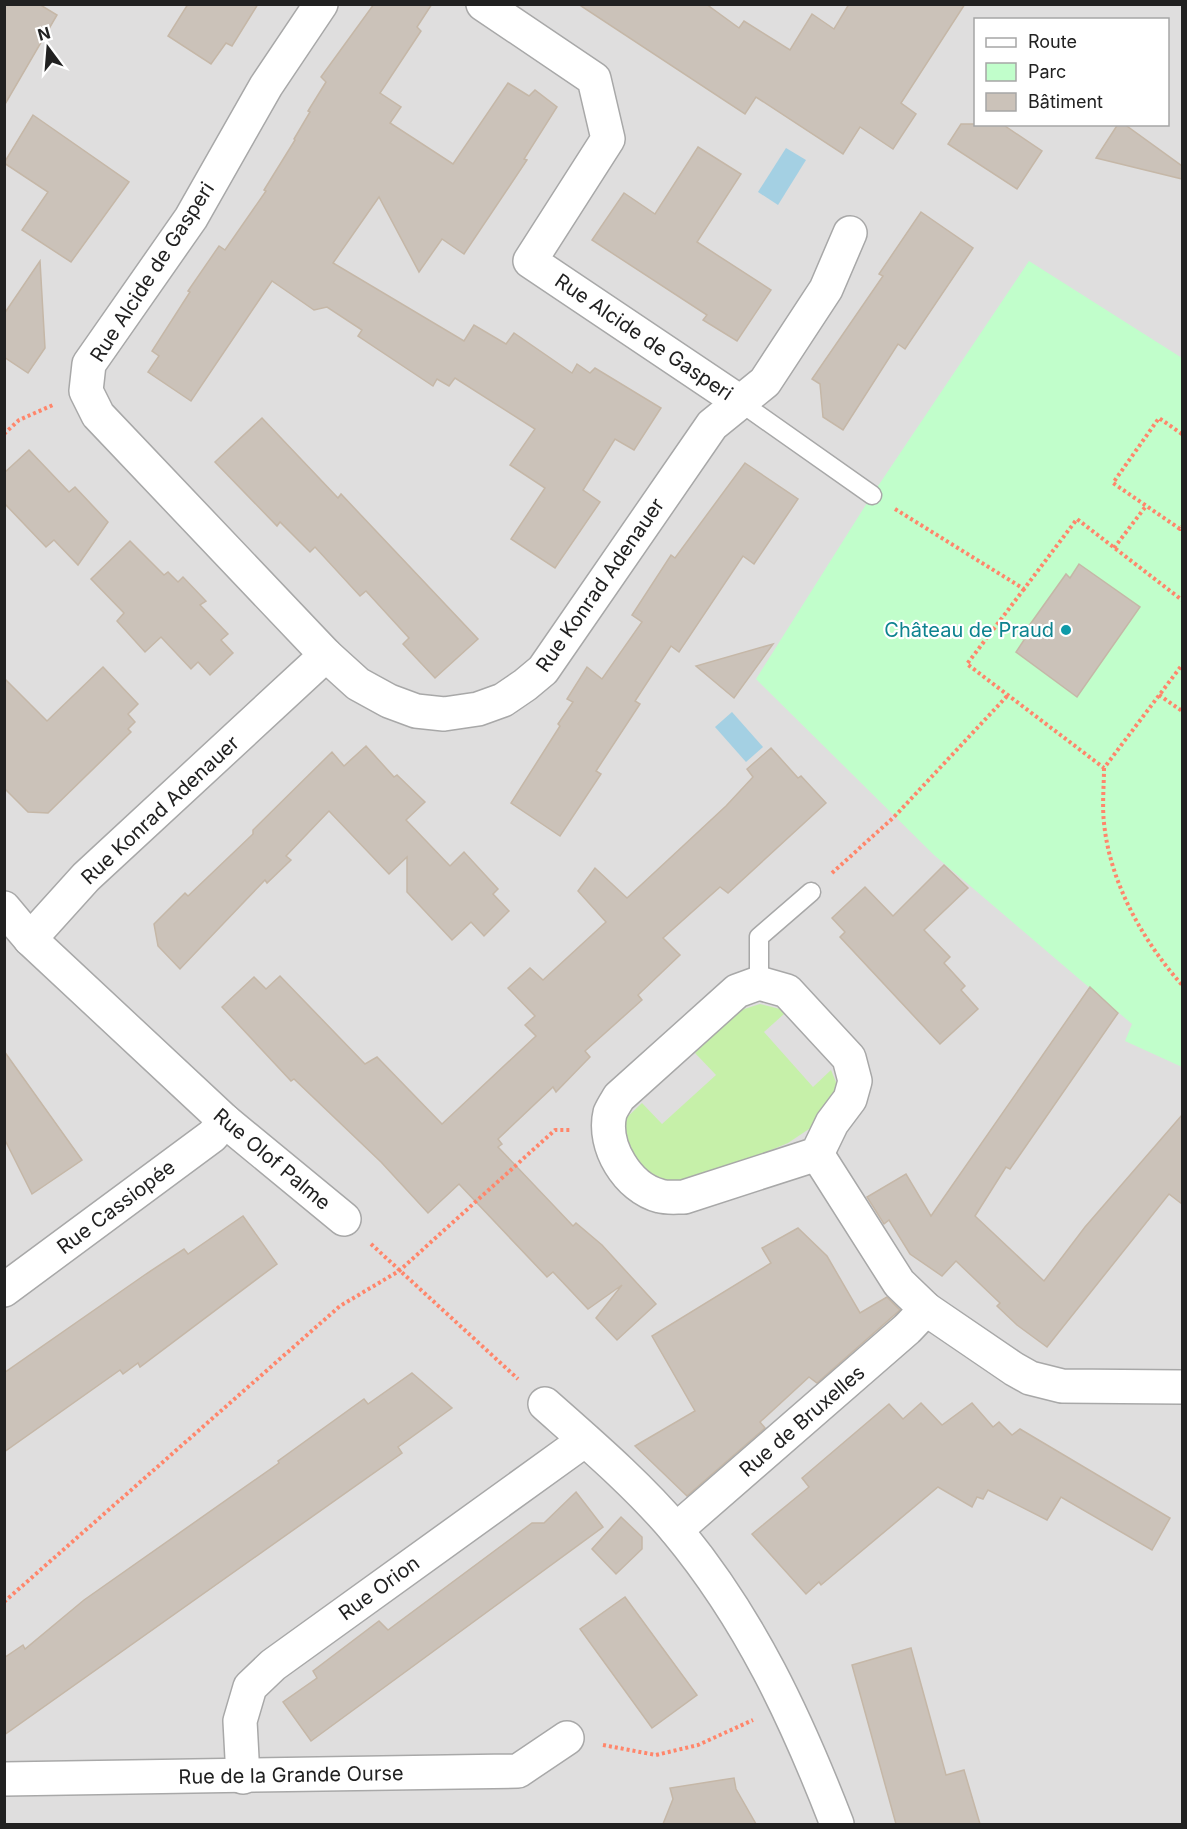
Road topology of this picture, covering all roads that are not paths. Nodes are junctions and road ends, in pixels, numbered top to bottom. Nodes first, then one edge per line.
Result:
1 (321, 4) edge
2 (483, 4) edge
3 (850, 233) dead end
4 (740, 402) junction
5 (872, 495) road end
6 (326, 655) junction
7 (811, 892) road end
8 (4, 908) edge
9 (30, 939) junction
10 (759, 983) junction
11 (225, 1121) junction
12 (816, 1154) junction
13 (344, 1219) road end
14 (5, 1288) edge
15 (926, 1310) junction
16 (1182, 1387) edge
17 (545, 1404) road end
18 (585, 1440) junction
19 (676, 1530) junction
20 (567, 1738) road end
21 (243, 1777) junction
22 (4, 1779) edge
23 (837, 1824) edge

1 - 6 street, Rue Alcide de Gasperi
2 - 4 street, Rue Alcide de Gasperi
3 - 4 street, Rue Konrad Adenauer
4 - 5 lane
4 - 6 street, Rue Konrad Adenauer
6 - 9 street, Rue Konrad Adenauer
7 - 10 lane
8 - 9 street, Rue Olof Palme
9 - 11 street, Rue Olof Palme
10 - 12 street
10 - 12 street
11 - 13 street, Rue Olof Palme
11 - 14 street, Rue Cassiopée
12 - 15 street
15 - 16 street
15 - 19 street, Rue de Bruxelles
17 - 18 street
18 - 19 street
18 - 21 street, Rue Orion
19 - 23 street
20 - 21 street, Rue de la Grande Ourse
21 - 22 street, Rue de la Grande Ourse

